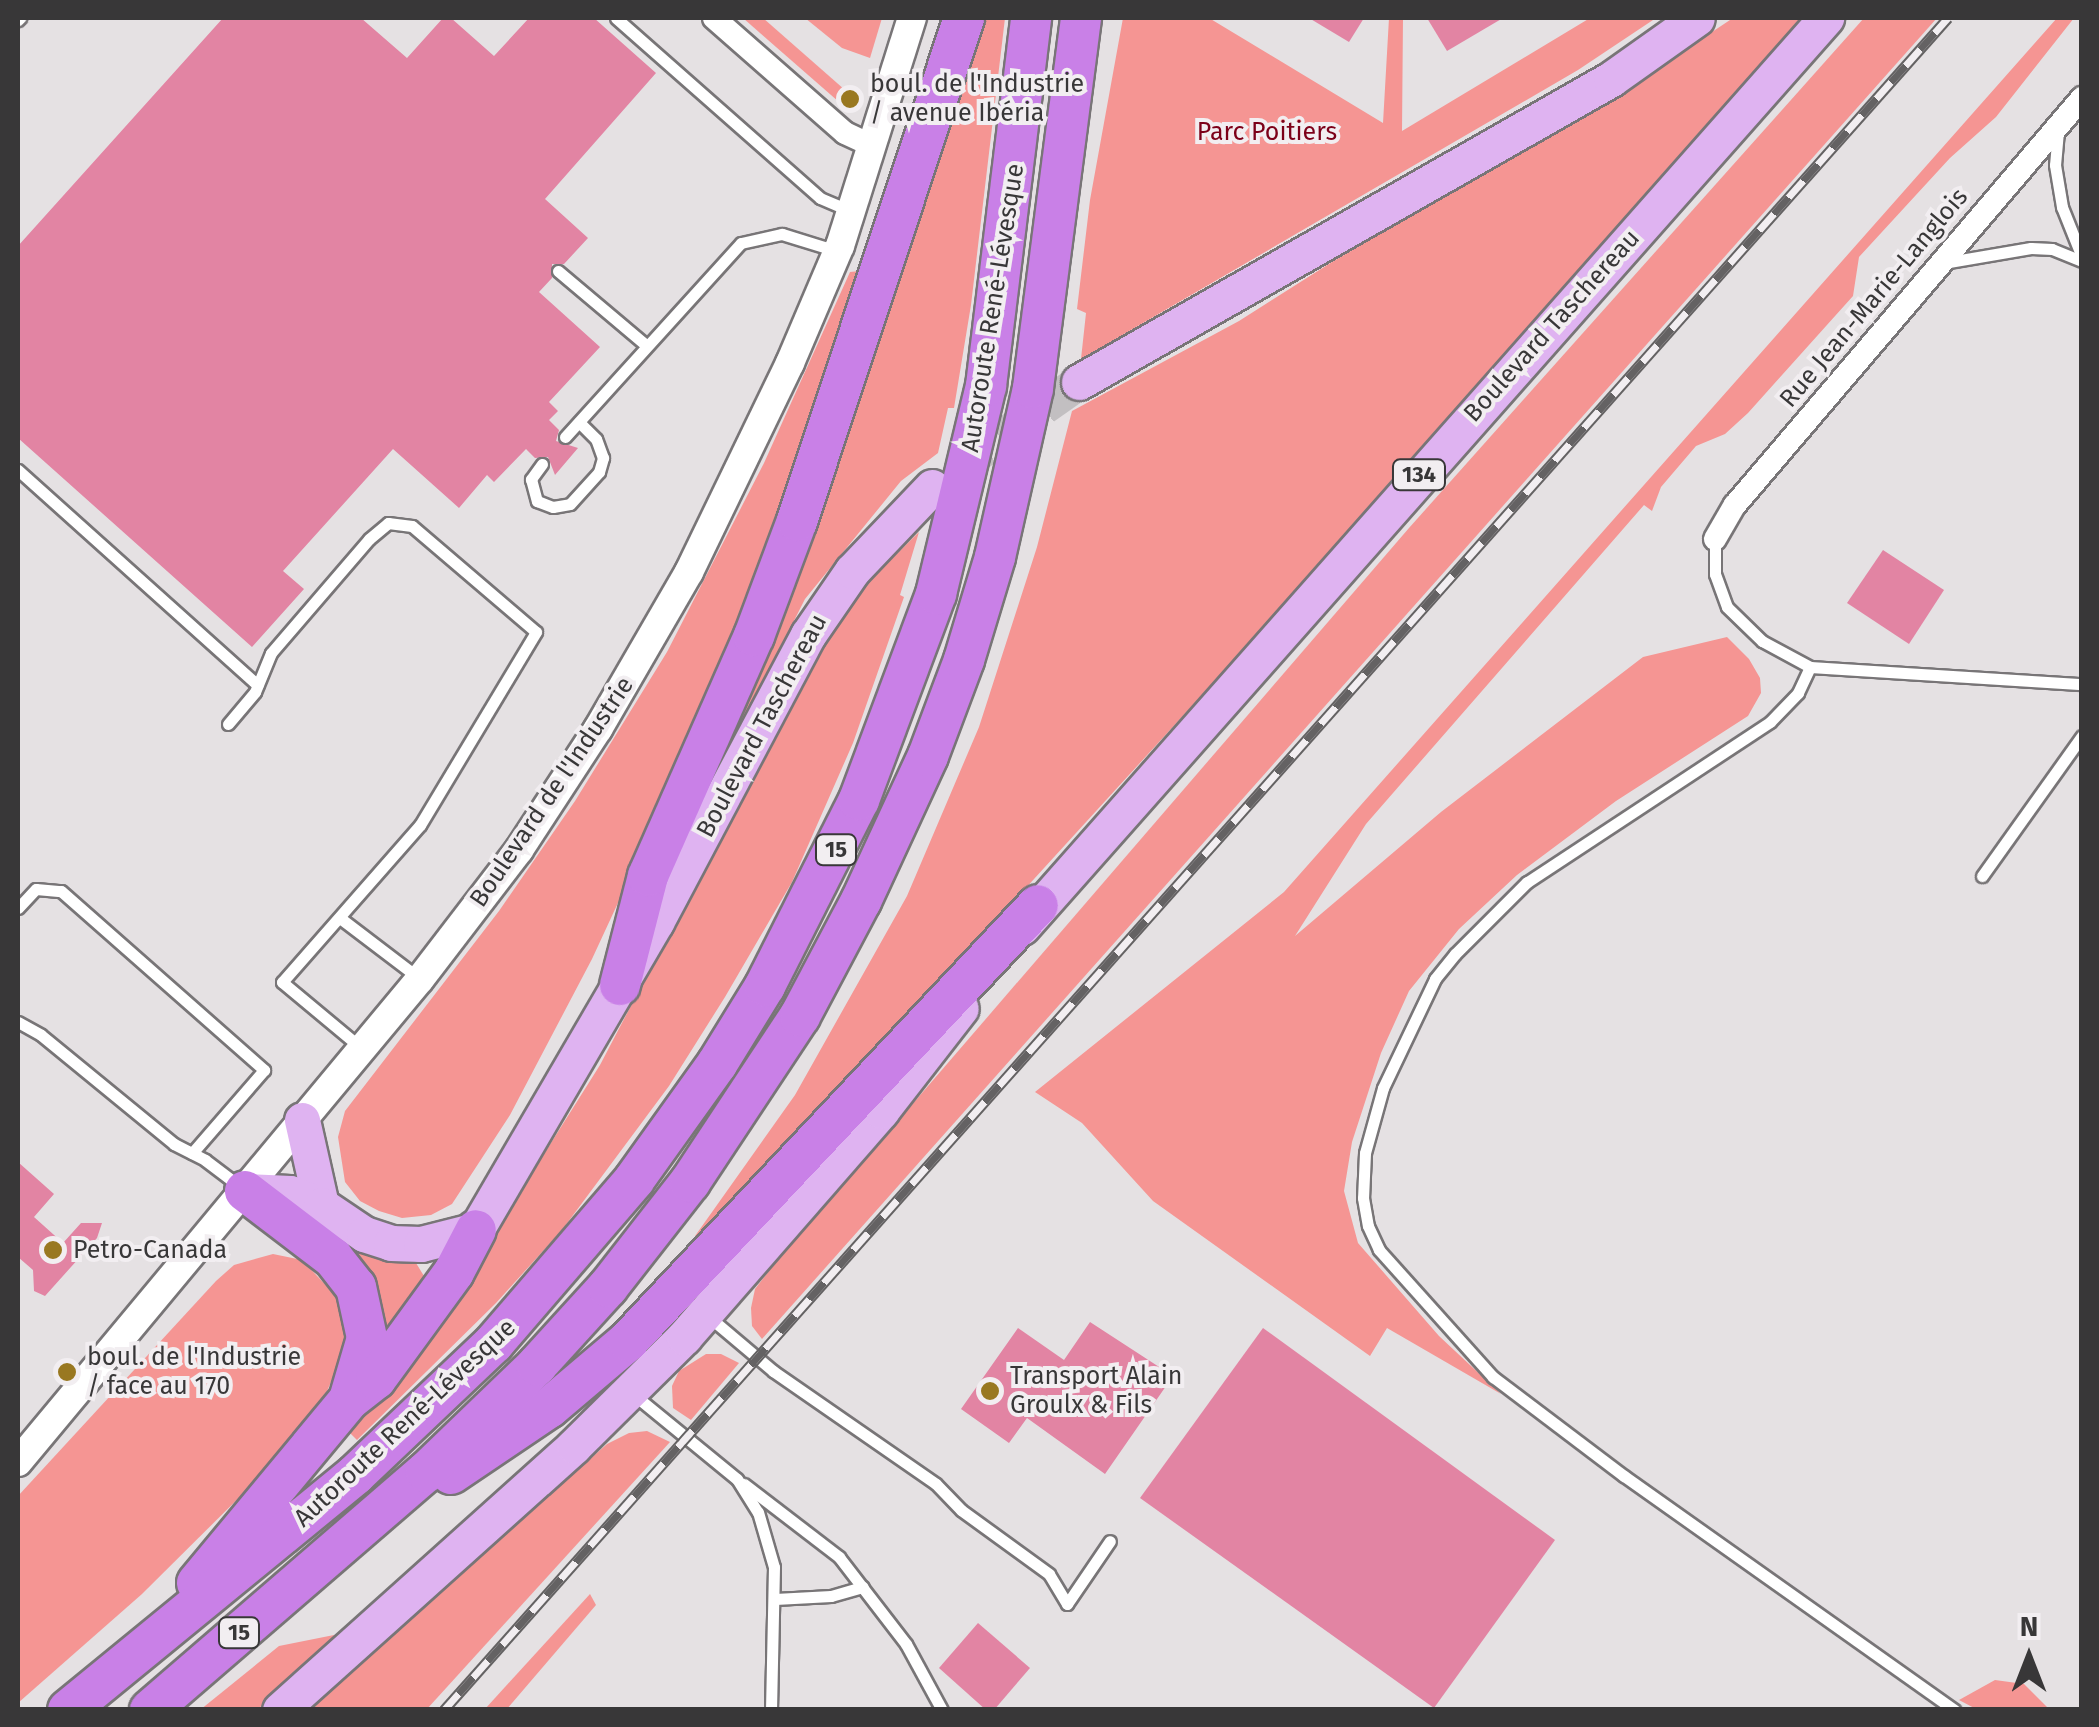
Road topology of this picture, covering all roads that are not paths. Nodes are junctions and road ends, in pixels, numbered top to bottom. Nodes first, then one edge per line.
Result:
1 (616, 18) edge
2 (714, 18) edge
3 (912, 18) edge
4 (964, 18) edge
5 (1032, 18) edge
6 (1081, 18) edge
7 (1697, 18) edge
8 (1826, 18) edge
9 (2082, 98) edge
10 (2059, 125) junction
11 (873, 146) junction
12 (851, 212) junction
13 (838, 250) junction
14 (2082, 259) edge
15 (1939, 264) junction
16 (558, 270) dead end
17 (646, 346) junction
18 (1079, 382) tunnel mouth
19 (579, 422) junction
20 (566, 437) dead end
21 (542, 464) dead end
22 (18, 470) edge
23 (932, 488) tunnel mouth
24 (1715, 539) joint
25 (1810, 667) junction
26 (2082, 684) edge
27 (258, 686) junction
28 (228, 724) dead end
29 (2082, 736) edge
30 (1982, 876) dead end
31 (1038, 905) junction
32 (18, 908) edge
33 (340, 918) junction
34 (420, 980) junction
35 (620, 985) junction
36 (18, 1022) edge
37 (363, 1050) junction
38 (302, 1120) junction
39 (192, 1153) junction
40 (245, 1191) junction
41 (321, 1205) junction
42 (476, 1230) junction
43 (705, 1314) junction
44 (630, 1391) junction
45 (349, 1400) junction
46 (18, 1462) edge
47 (737, 1480) junction
48 (1110, 1541) dead end
49 (328, 1557) junction
50 (863, 1586) junction
51 (774, 1599) junction
52 (154, 1636) junction
53 (68, 1710) edge
54 (150, 1710) edge
55 (280, 1710) edge
56 (771, 1710) edge
57 (942, 1710) edge
58 (1955, 1710) edge

1 - 12 lane
2 - 11 street
3 - 11 street, Boulevard de l'Industrie
4 - 35 highway
5 - 52 highway, Autoroute René-Lévesque / 15
6 - 49 highway, Autoroute René-Lévesque / 15
7 - 18 main road
8 - 31 main road, Boulevard Taschereau / 134
9 - 10 street, Rue Jean-Marie-Langlois
10 - 14 lane
10 - 15 street, Rue Jean-Marie-Langlois
11 - 12 street, Boulevard de l'Industrie
12 - 13 street, Boulevard de l'Industrie
13 - 17 lane
13 - 34 street, Boulevard de l'Industrie
14 - 15 lane
15 - 24 street, Rue Jean-Marie-Langlois
16 - 17 lane
17 - 19 lane
19 - 20 lane
19 - 21 lane
22 - 27 lane
23 - 35 main road, Boulevard Taschereau
24 - 25 lane
25 - 26 lane
25 - 58 lane
27 - 28 lane
27 - 33 lane
29 - 30 lane
31 - 43 main road, Boulevard Taschereau
31 - 49 highway
32 - 39 lane
33 - 34 lane
33 - 37 lane
34 - 37 street, Boulevard de l'Industrie
35 - 42 main road, Boulevard Taschereau
36 - 39 lane
37 - 38 street, Boulevard de l'Industrie
38 - 40 street, Boulevard de l'Industrie
38 - 41 main road
39 - 40 lane
40 - 41 main road
40 - 45 highway
40 - 46 street, Boulevard de l'Industrie
41 - 42 main road
42 - 45 highway
43 - 44 main road, Boulevard Taschereau
43 - 48 lane
44 - 47 lane
44 - 55 main road, Boulevard Taschereau
45 - 52 highway
47 - 50 lane
47 - 51 lane
49 - 54 highway, Autoroute René-Lévesque / 15
50 - 51 lane
50 - 57 lane
51 - 56 lane
52 - 53 highway, Autoroute René-Lévesque / 15

